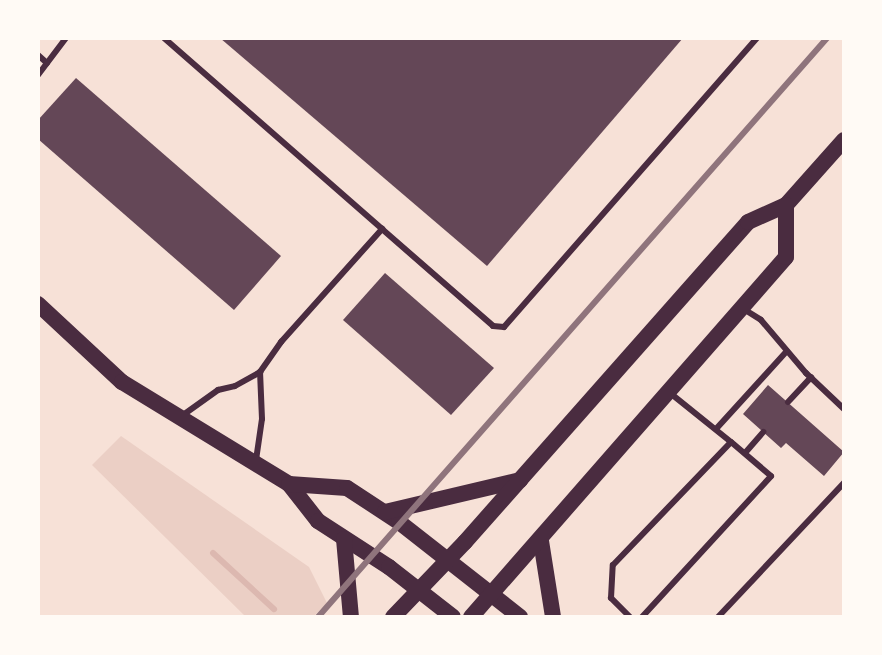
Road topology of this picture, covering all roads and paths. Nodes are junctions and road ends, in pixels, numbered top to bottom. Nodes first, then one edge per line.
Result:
1 (66, 38) edge
2 (164, 38) edge
3 (757, 38) edge
4 (38, 55) edge
5 (47, 63) junction
6 (38, 75) edge
7 (844, 140) edge
8 (786, 205) junction
9 (382, 229) junction
10 (38, 304) edge
11 (742, 308) junction
12 (787, 351) junction
13 (260, 372) junction
14 (811, 377) junction
15 (670, 393) junction
16 (788, 402) dead end
17 (844, 409) edge
18 (181, 417) junction
19 (716, 429) junction
20 (763, 432) dead end
21 (731, 442) junction
22 (745, 453) junction
23 (255, 462) junction
24 (520, 480) junction
25 (844, 483) edge
26 (289, 484) junction
27 (385, 512) junction
28 (344, 539) junction
29 (541, 541) junction
30 (447, 560) junction
31 (419, 590) junction
32 (491, 595) junction
33 (351, 617) edge
34 (393, 617) edge
35 (453, 617) edge
36 (471, 617) edge
37 (520, 617) edge
38 (553, 617) edge
39 (630, 617) edge
40 (642, 617) edge
41 (718, 617) edge

1 - 5 lane
2 - 9 lane
3 - 9 lane
4 - 5 lane
5 - 6 lane
7 - 8 main road
8 - 11 main road
8 - 24 main road
9 - 13 lane
10 - 18 main road
11 - 12 lane
11 - 15 main road
12 - 14 lane
12 - 19 lane
13 - 18 lane
13 - 23 lane
14 - 16 lane
14 - 17 lane
15 - 19 lane
15 - 29 main road
18 - 23 main road
19 - 21 lane
20 - 22 lane
21 - 22 lane
21 - 39 lane
22 - 40 lane
23 - 26 main road
24 - 27 main road
24 - 30 main road
25 - 41 lane
26 - 27 main road
26 - 28 main road
27 - 30 main road
28 - 31 main road
28 - 33 main road
29 - 32 main road
29 - 38 main road
30 - 31 main road
30 - 32 main road
31 - 34 main road
31 - 35 main road
32 - 36 main road
32 - 37 main road

